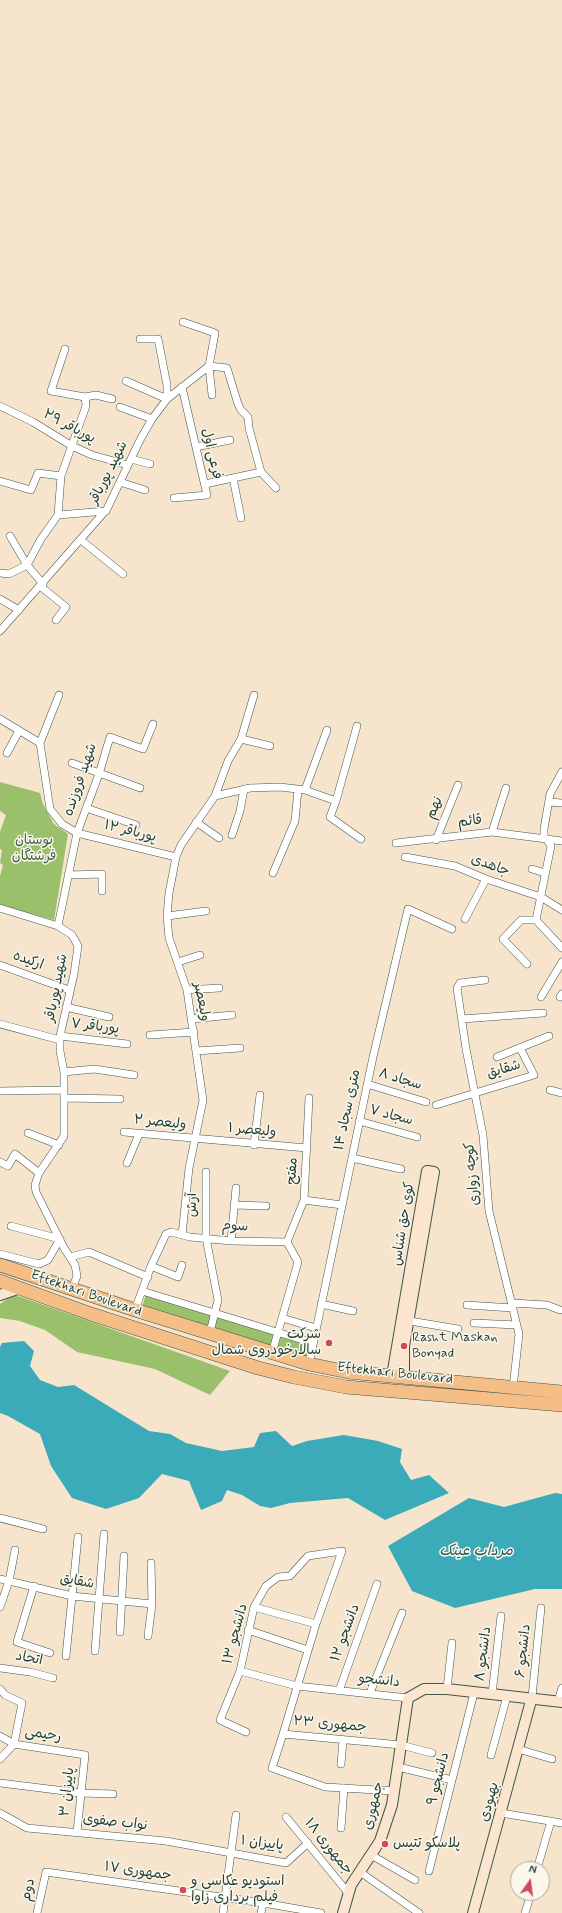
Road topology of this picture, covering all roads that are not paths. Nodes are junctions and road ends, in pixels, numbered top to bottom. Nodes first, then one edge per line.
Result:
1 (183, 322) dead end
2 (140, 339) dead end
3 (65, 349) dead end
4 (210, 366) junction
5 (126, 381) dead end
6 (182, 387) junction
7 (212, 395) dead end
8 (85, 397) junction
9 (112, 399) dead end
10 (167, 399) junction
11 (0, 406) edge
12 (120, 407) dead end
13 (152, 419) junction
14 (230, 440) dead end
15 (72, 446) junction
16 (196, 446) junction
17 (130, 462) junction
18 (150, 464) dead end
19 (261, 472) junction
20 (61, 476) junction
21 (233, 478) junction
22 (0, 480) edge
23 (120, 482) junction
24 (205, 484) junction
25 (276, 488) dead end
26 (145, 490) dead end
27 (174, 498) dead end
28 (106, 511) junction
29 (58, 515) junction
30 (241, 518) dead end
31 (10, 536) dead end
32 (81, 540) junction
33 (27, 565) junction
34 (0, 573) edge
35 (123, 574) dead end
36 (42, 585) junction
37 (0, 599) edge
38 (19, 610) junction
39 (56, 620) dead end
40 (0, 631) edge
41 (59, 695) dead end
42 (254, 695) dead end
43 (1, 722) edge
44 (152, 724) dead end
45 (357, 726) dead end
46 (327, 730) dead end
47 (19, 731) junction
48 (241, 739) junction
49 (40, 743) junction
50 (270, 746) dead end
51 (7, 753) dead end
52 (72, 764) dead end
53 (99, 774) junction
54 (562, 774) edge
55 (458, 785) dead end
56 (140, 788) dead end
57 (506, 788) dead end
58 (244, 789) junction
59 (302, 790) junction
60 (215, 796) junction
61 (336, 800) junction
62 (549, 802) junction
63 (562, 803) edge
64 (86, 808) junction
65 (196, 822) junction
66 (136, 825) dead end
67 (492, 832) junction
68 (77, 833) junction
69 (232, 835) dead end
70 (219, 838) dead end
71 (361, 839) dead end
72 (436, 840) junction
73 (547, 840) junction
74 (562, 841) edge
75 (396, 843) dead end
76 (176, 857) junction
77 (405, 857) dead end
78 (532, 869) dead end
79 (273, 873) dead end
80 (545, 873) junction
81 (68, 875) junction
82 (486, 879) junction
83 (102, 891) dead end
84 (541, 897) junction
85 (0, 908) edge
86 (562, 910) edge
87 (206, 911) dead end
88 (167, 916) junction
89 (465, 919) dead end
90 (536, 920) junction
91 (58, 926) junction
92 (452, 929) dead end
93 (562, 948) edge
94 (200, 955) dead end
95 (178, 962) junction
96 (562, 962) edge
97 (527, 964) dead end
98 (0, 965) edge
99 (485, 980) dead end
100 (219, 988) dead end
101 (70, 990) junction
102 (187, 990) junction
103 (541, 997) dead end
104 (66, 1007) junction
105 (543, 1013) dead end
106 (232, 1015) dead end
107 (109, 1017) dead end
108 (462, 1019) junction
109 (192, 1020) junction
110 (0, 1024) edge
111 (194, 1032) junction
112 (150, 1035) dead end
113 (549, 1036) dead end
114 (60, 1038) junction
115 (127, 1044) dead end
116 (240, 1048) dead end
117 (520, 1048) junction
118 (196, 1051) junction
119 (497, 1057) dead end
120 (64, 1072) junction
121 (134, 1075) dead end
122 (367, 1084) junction
123 (64, 1090) junction
124 (550, 1090) dead end
125 (0, 1091) edge
126 (475, 1093) junction
127 (562, 1093) edge
128 (260, 1095) dead end
129 (64, 1098) junction
130 (309, 1098) dead end
131 (120, 1100) dead end
132 (426, 1102) dead end
133 (436, 1105) dead end
134 (359, 1121) junction
135 (124, 1132) dead end
136 (28, 1133) dead end
137 (139, 1134) junction
138 (417, 1137) dead end
139 (194, 1139) junction
140 (254, 1144) junction
141 (59, 1145) junction
142 (307, 1148) junction
143 (352, 1158) junction
144 (0, 1162) edge
145 (127, 1163) dead end
146 (401, 1169) dead end
147 (206, 1172) dead end
148 (39, 1173) junction
149 (236, 1188) dead end
150 (304, 1200) junction
151 (234, 1205) junction
152 (342, 1205) junction
153 (266, 1206) dead end
154 (11, 1226) dead end
155 (182, 1235) junction
156 (206, 1238) junction
157 (60, 1239) junction
158 (231, 1241) junction
159 (287, 1242) junction
160 (0, 1254) edge
161 (70, 1257) junction
162 (0, 1265) edge
163 (182, 1265) dead end
164 (151, 1266) junction
165 (148, 1277) junction
166 (0, 1281) edge
167 (20, 1288) junction
168 (72, 1289) junction
169 (142, 1291) junction
170 (0, 1295) edge
171 (321, 1304) junction
172 (467, 1305) dead end
173 (512, 1306) junction
174 (135, 1310) junction
175 (560, 1310) dead end
176 (353, 1311) dead end
177 (214, 1314) junction
178 (282, 1318) junction
179 (405, 1320) junction
180 (171, 1321) junction
181 (474, 1323) dead end
182 (517, 1325) junction
183 (316, 1328) junction
184 (458, 1329) dead end
185 (210, 1332) junction
186 (278, 1333) junction
187 (230, 1339) junction
188 (178, 1342) junction
189 (313, 1343) junction
190 (272, 1353) junction
191 (309, 1364) junction
192 (258, 1368) junction
193 (398, 1377) junction
194 (513, 1388) junction
195 (562, 1392) edge
196 (562, 1405) edge
197 (0, 1518) edge
198 (43, 1529) dead end
199 (104, 1534) dead end
200 (78, 1537) dead end
201 (15, 1550) dead end
202 (124, 1556) dead end
203 (151, 1563) dead end
204 (0, 1579) edge
205 (9, 1581) junction
206 (377, 1584) dead end
207 (34, 1586) junction
208 (72, 1596) junction
209 (99, 1599) junction
210 (122, 1601) junction
211 (152, 1604) junction
212 (0, 1606) edge
213 (254, 1607) junction
214 (541, 1608) dead end
215 (402, 1613) dead end
216 (501, 1616) dead end
217 (316, 1624) junction
218 (248, 1630) junction
219 (120, 1632) dead end
220 (148, 1636) dead end
221 (452, 1643) dead end
222 (308, 1650) junction
223 (95, 1651) dead end
224 (50, 1653) dead end
225 (66, 1656) dead end
226 (0, 1668) edge
227 (240, 1671) junction
228 (52, 1678) dead end
229 (297, 1686) junction
230 (562, 1688) edge
231 (0, 1689) edge
232 (447, 1689) junction
233 (338, 1691) junction
234 (474, 1693) junction
235 (370, 1694) junction
236 (492, 1694) junction
237 (506, 1696) junction
238 (532, 1697) junction
239 (408, 1698) junction
240 (560, 1701) edge
241 (246, 1732) dead end
242 (283, 1734) junction
243 (0, 1736) edge
244 (343, 1740) junction
245 (14, 1744) junction
246 (401, 1745) junction
247 (518, 1749) junction
248 (432, 1753) dead end
249 (84, 1755) joint
250 (491, 1755) dead end
251 (0, 1759) edge
252 (552, 1759) dead end
253 (340, 1764) dead end
254 (398, 1766) junction
255 (452, 1780) junction
256 (0, 1783) edge
257 (344, 1788) junction
258 (394, 1791) junction
259 (81, 1793) junction
260 (113, 1794) dead end
261 (0, 1813) edge
262 (501, 1813) junction
263 (236, 1815) dead end
264 (286, 1817) dead end
265 (551, 1821) junction
266 (562, 1823) edge
267 (341, 1828) dead end
268 (77, 1832) junction
269 (308, 1843) junction
270 (231, 1853) junction
271 (371, 1855) junction
272 (539, 1861) edge
273 (46, 1872) joint
274 (360, 1872) junction
275 (429, 1872) dead end
276 (415, 1880) dead end
277 (349, 1894) junction
278 (225, 1898) junction
279 (529, 1901) edge
280 (263, 1902) junction
281 (416, 1911) edge
282 (37, 1913) edge
283 (223, 1913) edge
284 (261, 1913) edge
285 (321, 1913) edge
286 (343, 1913) edge
287 (473, 1913) edge
288 (525, 1913) edge

1 - 4 street
2 - 10 street
3 - 8 street
4 - 6 street, شهید پورباقر
4 - 7 street
4 - 19 street
5 - 10 street
6 - 10 street, شهید پورباقر
6 - 16 street, فرعی اول
8 - 9 street
8 - 15 street
10 - 13 street, شهید پورباقر
11 - 15 street, پورباقر ۲۹
12 - 13 street
13 - 17 street, شهید پورباقر
14 - 16 street
15 - 17 street, پورباقر ۲۹
15 - 20 street
16 - 24 street, فرعی اول
17 - 18 street, پورباقر ۲۹
17 - 23 street, شهید پورباقر
19 - 21 street
19 - 25 street
20 - 22 street
20 - 29 street
21 - 24 street
21 - 30 street
23 - 26 street
23 - 28 street, شهید پورباقر
24 - 27 street, فرعی اول
28 - 29 street
28 - 32 street, شهید پورباقر
29 - 33 street
31 - 33 street
32 - 35 street
32 - 36 street, شهید پورباقر
33 - 34 street
33 - 36 street
36 - 38 street, شهید پورباقر
36 - 39 street
37 - 38 street
38 - 40 street, شهید پورباقر
41 - 49 street
42 - 48 street, ولیعصر
43 - 47 street
44 - 53 street, شهید فروزنده
45 - 61 street
46 - 59 street
47 - 49 street
47 - 51 street
48 - 50 street
48 - 60 street, ولیعصر
49 - 68 street
52 - 53 street
53 - 56 street
53 - 64 street, شهید فروزنده
54 - 62 street
55 - 72 street, نهم
57 - 67 street
58 - 59 street
58 - 60 street
58 - 69 street
59 - 61 street
59 - 79 street
60 - 65 street, ولیعصر
61 - 71 street
62 - 63 street
62 - 73 street
64 - 66 street
64 - 68 street, شهید فروزنده
65 - 70 street
65 - 76 street, ولیعصر
67 - 72 street, قائم
67 - 73 street, قائم
68 - 76 street, پورباقر ۱۲
68 - 81 street
72 - 75 street, قائم
73 - 74 street, قائم
73 - 80 street
76 - 88 street, ولیعصر
77 - 82 street, جاهدی
78 - 80 street
80 - 84 street
81 - 83 street
81 - 91 street
82 - 84 street, جاهدی
82 - 89 street
84 - 86 street, جاهدی
84 - 90 street
85 - 91 street, شهید پورباقر
87 - 88 street
88 - 95 street, ولیعصر
90 - 93 street
90 - 97 street
91 - 101 street, شهید پورباقر
92 - 122 street, ۱۴ متری سجاد
94 - 95 street
95 - 102 street, ولیعصر
96 - 103 street
98 - 101 street, ارکیده
99 - 108 street, کوچه زواری
100 - 102 street
101 - 104 street, شهید پورباقر
102 - 109 street, ولیعصر
104 - 107 street
104 - 114 street, شهید پورباقر
105 - 108 street
106 - 109 street
108 - 126 street, کوچه زواری
109 - 111 street, ولیعصر
110 - 114 street, پورباقر ۷
111 - 112 street
111 - 118 street, ولیعصر
113 - 117 street, شقایق
114 - 115 street, پورباقر ۷
114 - 120 street, شهید پورباقر
116 - 118 street
117 - 119 street, شقایق
117 - 126 street, شقایق
118 - 139 street, ولیعصر
120 - 121 street
120 - 123 street, شهید پورباقر
122 - 132 street, سجاد ۸
122 - 134 street, ۱۴ متری سجاد
123 - 125 street
123 - 129 street, شهید پورباقر
124 - 127 street
126 - 133 street
126 - 173 street, کوچه زواری
128 - 140 street
129 - 131 street
129 - 141 street, شهید پورباقر
130 - 142 street, مفتح
134 - 138 street, سجاد ۷
134 - 143 street, ۱۴ متری سجاد
135 - 137 street, ولیعصر ۲
136 - 141 street
137 - 139 street, ولیعصر ۲
137 - 145 street
139 - 140 street, ولیعصر ۱
139 - 155 street, ولیعصر
140 - 142 street, ولیعصر ۱
141 - 148 street, شهید پورباقر
142 - 150 street, مفتح
143 - 146 street
143 - 152 street, ۱۴ متری سجاد
144 - 148 street
147 - 156 street, آرش
148 - 157 street, شهید پورباقر
149 - 151 street
150 - 152 street
150 - 159 street, مفتح
151 - 153 street
151 - 158 street
152 - 171 street, ۱۴ متری سجاد
154 - 157 street
155 - 156 street, سوم
155 - 164 street
156 - 158 street, سوم
156 - 177 street, آرش
157 - 160 street
157 - 161 street, شهید پورباقر
158 - 159 street, سوم
159 - 178 street
161 - 165 street
161 - 168 street, شهید پورباقر
162 - 168 highway, Eftekhari Boulevard
163 - 164 street
164 - 165 street
165 - 169 street
166 - 167 highway, Eftekhari Boulevard
167 - 170 street
167 - 188 highway, Eftekhari Boulevard
168 - 174 highway, Eftekhari Boulevard
169 - 174 street
169 - 177 street
171 - 176 street
171 - 183 street, ۱۴ متری سجاد
172 - 173 street
173 - 175 street
173 - 182 street, کوچه زواری
174 - 180 highway, Eftekhari Boulevard
177 - 185 street, آرش
177 - 186 street
178 - 183 street
178 - 186 street
179 - 179 street, کوی حق شناس
179 - 184 street
179 - 193 street, کوی حق شناس
180 - 185 highway, Eftekhari Boulevard
180 - 188 highway
181 - 182 street
182 - 194 street, کوچه زواری
183 - 189 street, ۱۴ متری سجاد
185 - 187 highway, Eftekhari Boulevard
186 - 189 street
186 - 190 street
187 - 190 highway, Eftekhari Boulevard
187 - 192 highway
188 - 192 highway, Eftekhari Boulevard
189 - 191 street, ۱۴ متری سجاد
190 - 191 highway, Eftekhari Boulevard
191 - 193 highway, Eftekhari Boulevard
192 - 196 highway, Eftekhari Boulevard
193 - 194 highway, Eftekhari Boulevard
194 - 195 highway, Eftekhari Boulevard
197 - 198 street
199 - 209 street
200 - 208 street
201 - 205 street
202 - 210 street
203 - 211 street
204 - 205 street, شقایق
205 - 207 street, شقایق
205 - 212 street
206 - 233 street, دانشجو ۱۲
207 - 208 street, شقایق
207 - 224 street
208 - 209 street, شقایق
208 - 225 street
209 - 210 street, شقایق
209 - 223 street
210 - 211 street, شقایق
210 - 219 street
211 - 220 street
213 - 217 street
213 - 217 street, دانشجو ۱۳
213 - 218 street, دانشجو ۱۳
214 - 238 street, دانشجو ۶
215 - 235 street
216 - 236 street, دانشجو ۸
217 - 222 street, دانشجو ۱۳
218 - 222 street
218 - 227 street, دانشجو ۱۳
221 - 232 street
222 - 229 street, دانشجو ۱۳
226 - 228 street, اتحاد
227 - 229 street, دانشجو
227 - 241 street, دانشجو ۱۳
229 - 233 street, دانشجو
229 - 242 street, جمهوری ۲۳
230 - 240 street
231 - 245 street
232 - 234 street, دانشجو
232 - 239 street, دانشجو
233 - 235 street, دانشجو
234 - 236 street, دانشجو
234 - 255 street, دانشجو ۹
235 - 239 street, دانشجو
236 - 237 street, دانشجو
237 - 238 street, دانشجو
237 - 250 street
238 - 240 street, دانشجو
238 - 247 street, بهبودی
239 - 246 street, جمهوری
242 - 244 street, جمهوری ۲۳
242 - 257 street
243 - 245 street, رحیمی
244 - 246 street, جمهوری ۲۳
244 - 253 street
245 - 249 street, رحیمی
245 - 251 street
246 - 248 street, جمهوری ۲۳
246 - 254 street, جمهوری
247 - 252 street
247 - 262 street, بهبودی
249 - 259 street, پاییزان ۳
254 - 255 street
254 - 258 street, جمهوری
255 - 275 street, دانشجو ۹
256 - 259 street
257 - 258 street
257 - 267 street
258 - 271 street, جمهوری
259 - 260 street
259 - 268 street, پاییزان ۳
261 - 268 street, نواب صفوی
262 - 265 street
262 - 287 street, بهبودی
263 - 270 street
264 - 269 street, جمهوری ۱۸
265 - 266 street
265 - 272 street
268 - 270 street, نواب صفوی
269 - 270 street, پاییزان ۱
269 - 277 street, جمهوری ۱۸
270 - 278 street
271 - 274 street, جمهوری
271 - 276 street
273 - 278 street, جمهوری ۱۷
273 - 282 street, دوم
274 - 277 street, جمهوری
274 - 281 street
277 - 286 street, جمهوری
278 - 280 street, جمهوری ۱۷
278 - 283 street
279 - 288 street
280 - 284 street
280 - 285 street, جمهوری ۱۷

